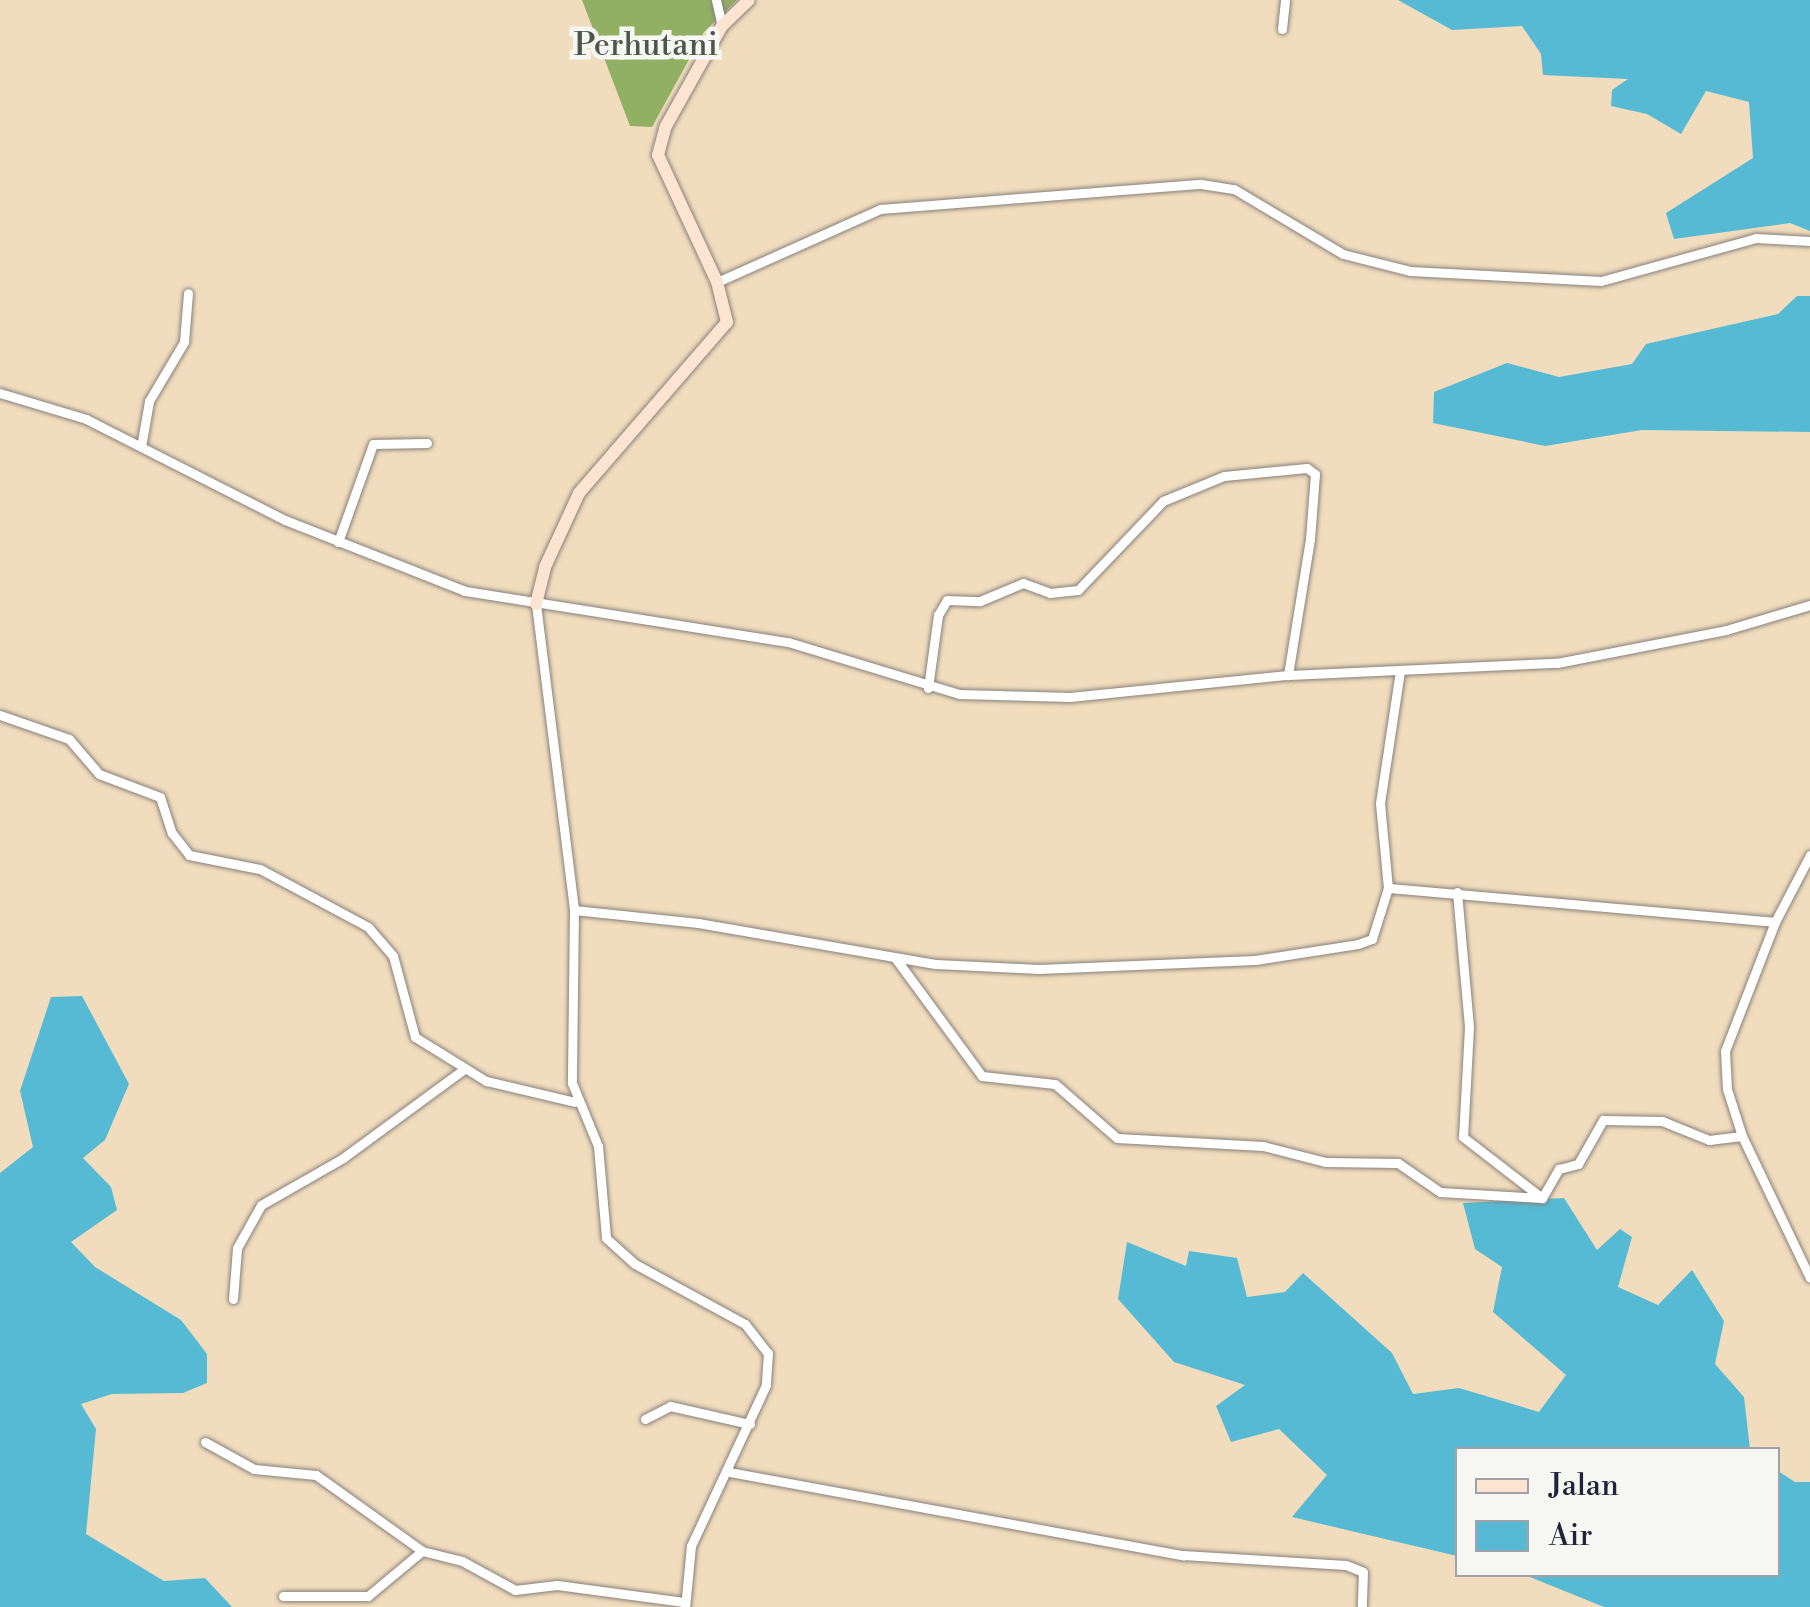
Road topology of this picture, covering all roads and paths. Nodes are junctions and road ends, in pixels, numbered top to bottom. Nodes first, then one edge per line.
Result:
1 (716, 0) edge
2 (749, 0) edge
3 (1285, 0) edge
4 (722, 26) junction
5 (1282, 29) dead end
6 (1810, 241) edge
7 (717, 282) junction
8 (188, 293) dead end
9 (0, 393) edge
10 (427, 442) dead end
11 (141, 446) junction
12 (338, 542) junction
13 (536, 604) junction
14 (1810, 606) edge
15 (1400, 670) junction
16 (1288, 676) junction
17 (928, 688) junction
18 (0, 716) edge
19 (1810, 855) edge
20 (1388, 888) junction
21 (1457, 892) junction
22 (574, 910) junction
23 (1775, 922) junction
24 (896, 959) junction
25 (463, 1070) junction
26 (575, 1102) junction
27 (1742, 1136) junction
28 (1542, 1198) junction
29 (1810, 1278) edge
30 (233, 1299) dead end
31 (645, 1419) dead end
32 (750, 1424) junction
33 (206, 1442) dead end
34 (728, 1472) junction
35 (422, 1551) junction
36 (283, 1596) dead end
37 (684, 1605) edge
38 (1362, 1607) edge

1 - 4 street
2 - 4 street
3 - 5 street
4 - 7 street
6 - 7 street
7 - 13 street
8 - 11 street
9 - 11 street
10 - 12 street
11 - 12 street
12 - 13 street
13 - 17 street
13 - 22 street
14 - 15 street
15 - 16 street
15 - 20 street
16 - 17 street
16 - 17 street
18 - 25 street
19 - 23 street
20 - 21 street
20 - 24 street
21 - 23 street
21 - 28 street
22 - 24 street
22 - 26 street
23 - 27 street
24 - 28 street
25 - 26 street
25 - 30 street
26 - 32 street
27 - 28 street
27 - 29 street
31 - 32 street
32 - 34 street
33 - 35 street
34 - 37 street
34 - 38 street
35 - 36 street
35 - 37 street

